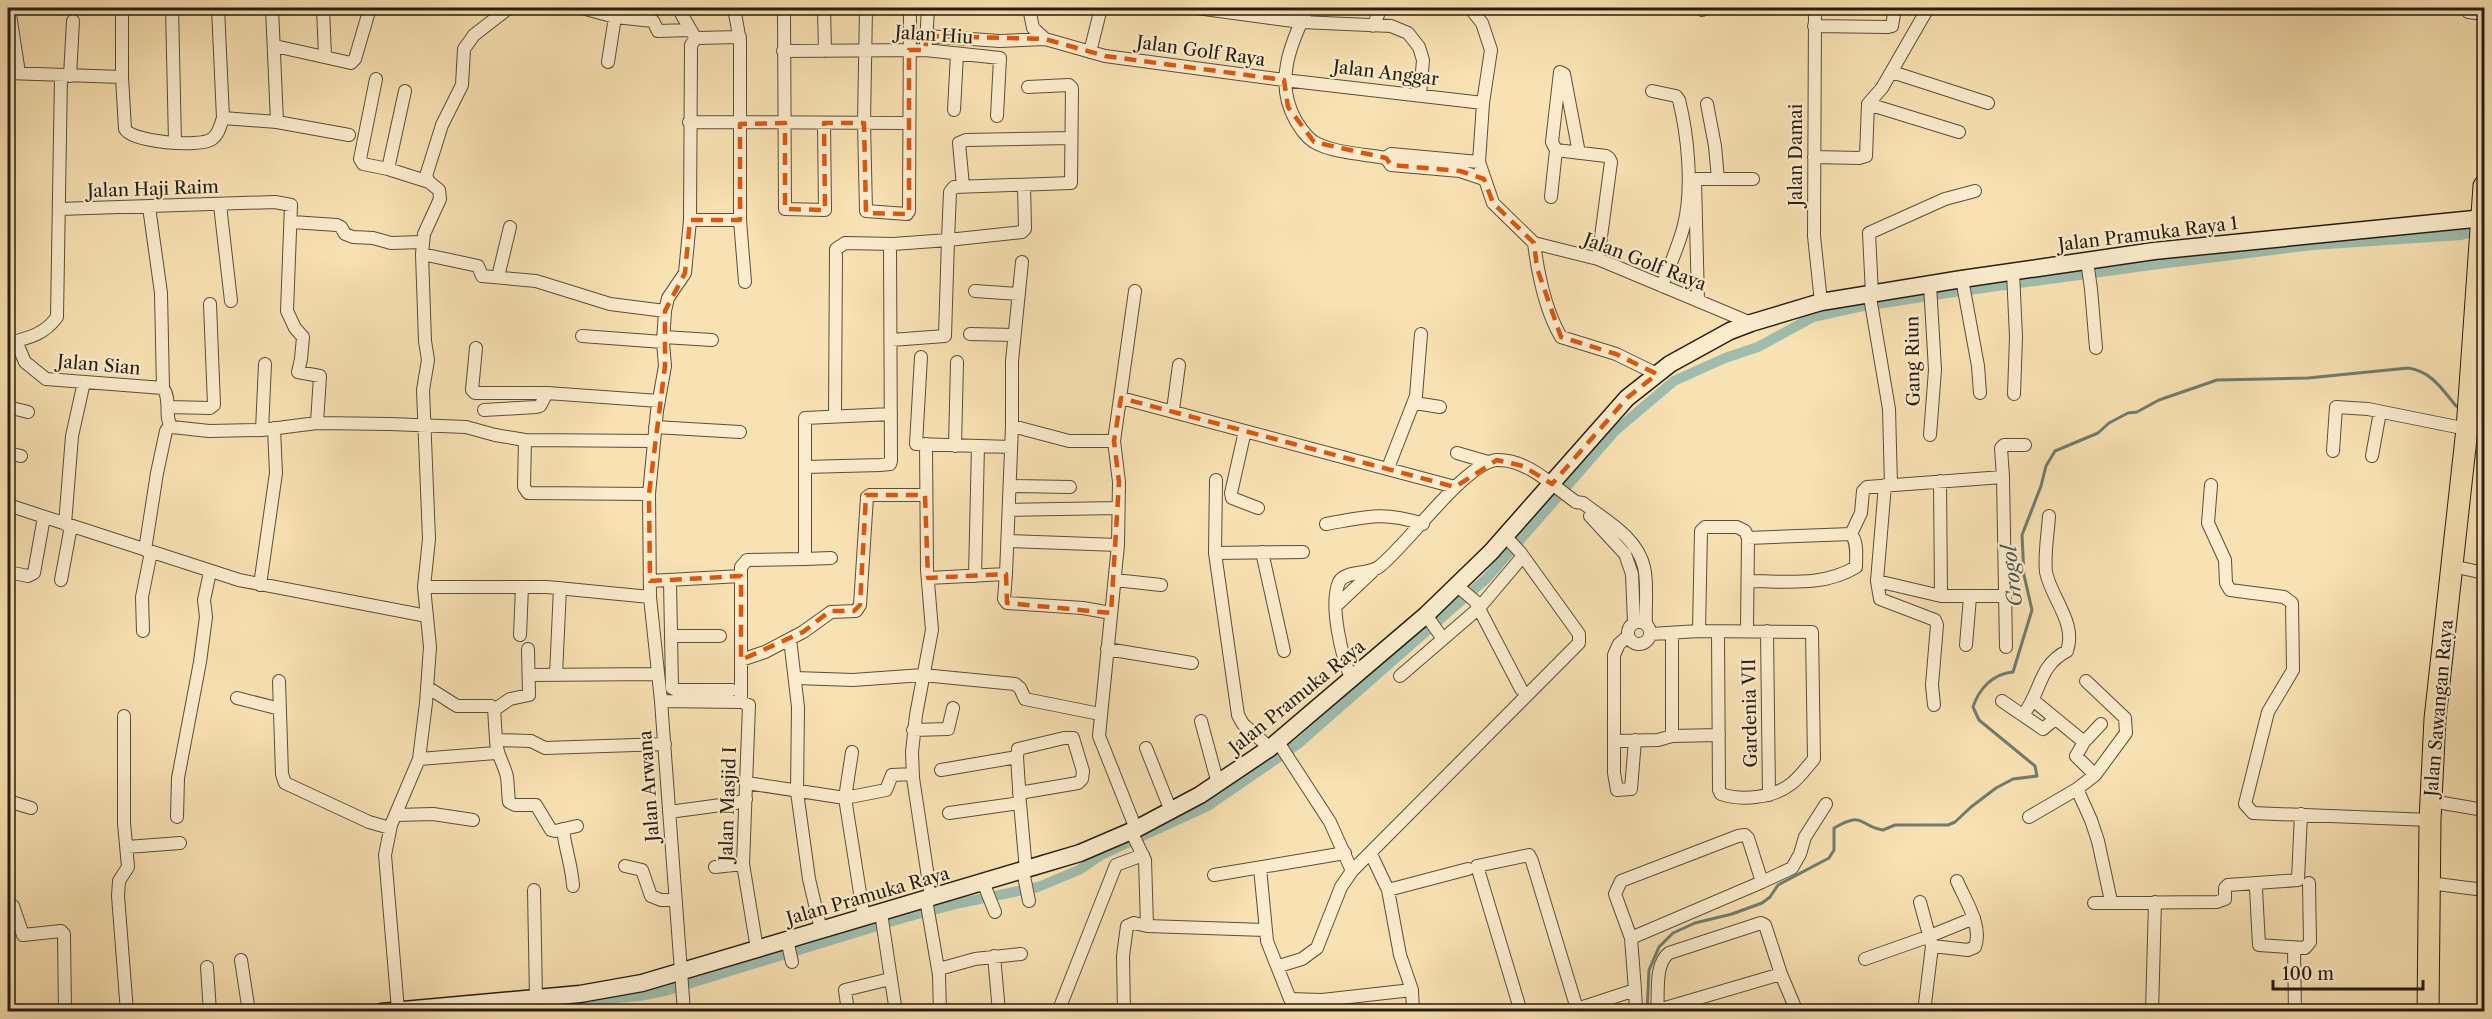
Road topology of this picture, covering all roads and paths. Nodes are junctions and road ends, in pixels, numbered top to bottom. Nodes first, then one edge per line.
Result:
1 (9, 8) edge
2 (122, 8) edge
3 (172, 8) edge
4 (218, 8) edge
5 (272, 8) edge
6 (323, 8) edge
7 (370, 8) edge
8 (509, 8) edge
9 (582, 8) edge
10 (678, 8) edge
11 (734, 8) edge
12 (784, 8) edge
13 (824, 8) edge
14 (866, 8) edge
15 (910, 8) edge
16 (928, 8) edge
17 (1029, 8) edge
18 (1101, 8) edge
19 (1197, 8) edge
20 (1308, 8) edge
21 (1381, 8) edge
22 (1470, 8) edge
23 (1815, 8) edge
24 (1895, 8) edge
25 (1928, 8) edge
26 (2468, 12) dead end
27 (2484, 14) edge
28 (615, 17) junction
29 (73, 21) dead end
30 (1301, 22) junction
31 (1373, 26) junction
32 (1814, 26) junction
33 (693, 34) junction
34 (927, 36) junction
35 (740, 37) junction
36 (1045, 39) junction
37 (275, 46) junction
38 (865, 49) junction
39 (909, 50) junction
40 (925, 50) junction
41 (783, 51) junction
42 (825, 51) junction
43 (1090, 52) junction
44 (957, 54) junction
45 (325, 56) junction
46 (608, 62) dead end
47 (1892, 72) junction
48 (13, 73) edge
49 (65, 75) junction
50 (122, 77) junction
51 (376, 79) dead end
52 (1284, 80) junction
53 (1028, 87) dead end
54 (405, 91) dead end
55 (1652, 91) dead end
56 (1420, 95) junction
57 (1483, 103) junction
58 (1988, 103) dead end
59 (1707, 104) dead end
60 (1868, 104) junction
61 (954, 110) dead end
62 (997, 116) dead end
63 (223, 118) junction
64 (277, 122) junction
65 (689, 122) junction
66 (785, 123) junction
67 (825, 123) junction
68 (864, 123) junction
69 (909, 123) junction
70 (740, 124) junction
71 (1959, 132) dead end
72 (349, 135) dead end
73 (1071, 138) junction
74 (175, 142) junction
75 (1556, 150) junction
76 (1579, 153) junction
77 (1386, 158) junction
78 (1814, 158) junction
79 (1479, 162) junction
80 (388, 169) junction
81 (1484, 179) junction
82 (1718, 179) junction
83 (1753, 179) dead end
84 (429, 182) junction
85 (1024, 185) junction
86 (963, 186) junction
87 (2484, 186) edge
88 (1975, 192) dead end
89 (1551, 197) dead end
90 (220, 205) junction
91 (149, 207) junction
92 (59, 209) junction
93 (690, 220) junction
94 (740, 220) junction
95 (292, 222) junction
96 (2482, 225) edge
97 (510, 227) dead end
98 (948, 240) junction
99 (1534, 243) junction
100 (893, 244) junction
101 (422, 248) junction
102 (1598, 260) junction
103 (1022, 262) dead end
104 (2481, 269) edge
105 (2088, 270) junction
106 (498, 277) junction
107 (2014, 281) junction
108 (746, 282) dead end
109 (1662, 286) junction
110 (1963, 287) junction
111 (975, 291) dead end
112 (1135, 291) dead end
113 (1930, 292) junction
114 (1019, 294) junction
115 (1871, 300) junction
116 (231, 301) dead end
117 (1698, 301) junction
118 (1821, 302) junction
119 (210, 304) dead end
120 (665, 311) junction
121 (1751, 322) junction
122 (970, 334) dead end
123 (1421, 334) dead end
124 (1014, 335) junction
125 (582, 336) dead end
126 (663, 340) junction
127 (712, 340) dead end
128 (891, 340) junction
129 (12, 342) edge
130 (476, 348) dead end
131 (2096, 348) dead end
132 (921, 357) dead end
133 (2478, 359) edge
134 (957, 362) dead end
135 (266, 364) dead end
136 (1179, 365) dead end
137 (1657, 374) junction
138 (84, 382) junction
139 (163, 388) junction
140 (547, 393) junction
141 (1980, 393) dead end
142 (2013, 394) dead end
143 (1121, 398) junction
144 (659, 401) junction
145 (1415, 403) junction
146 (8, 407) edge
147 (168, 407) junction
148 (1440, 407) dead end
149 (484, 410) dead end
150 (1173, 411) junction
151 (28, 412) dead end
152 (2380, 412) junction
153 (891, 414) junction
154 (835, 416) junction
155 (2468, 417) junction
156 (317, 423) junction
157 (170, 425) junction
158 (424, 425) junction
159 (1012, 426) junction
160 (655, 427) junction
161 (268, 429) junction
162 (740, 432) dead end
163 (1245, 432) junction
164 (1930, 435) dead end
165 (525, 440) junction
166 (654, 441) junction
167 (1114, 441) junction
168 (926, 444) junction
169 (2025, 445) dead end
170 (955, 446) junction
171 (978, 446) junction
172 (1011, 447) junction
173 (2333, 451) dead end
174 (8, 453) edge
175 (1457, 453) dead end
176 (21, 456) dead end
177 (2372, 456) dead end
178 (1488, 462) junction
179 (805, 467) junction
180 (1388, 468) junction
181 (2003, 477) junction
182 (1216, 480) dead end
183 (1940, 481) junction
184 (2211, 484) dead end
185 (1888, 485) junction
186 (1010, 486) junction
187 (1455, 487) junction
188 (1070, 488) dead end
189 (1564, 493) junction
190 (649, 494) junction
191 (925, 495) junction
192 (8, 506) edge
193 (1118, 508) junction
194 (1258, 508) dead end
195 (1010, 510) junction
196 (2049, 516) dead end
197 (44, 517) junction
198 (1326, 524) dead end
199 (1423, 524) junction
200 (68, 525) junction
201 (1851, 534) junction
202 (1748, 538) junction
203 (1508, 540) junction
204 (1009, 541) junction
205 (1118, 545) junction
206 (148, 551) junction
207 (1262, 552) junction
208 (1303, 552) dead end
209 (1215, 553) junction
210 (1522, 554) junction
211 (831, 558) dead end
212 (805, 559) junction
213 (2452, 566) junction
214 (8, 572) edge
215 (210, 572) junction
216 (2484, 573) edge
217 (1006, 574) junction
218 (741, 576) junction
219 (975, 576) junction
220 (928, 578) junction
221 (62, 580) dead end
222 (1115, 580) junction
223 (650, 581) junction
224 (670, 581) junction
225 (1749, 581) junction
226 (1877, 581) junction
227 (260, 585) junction
228 (1161, 585) dead end
229 (424, 587) junction
230 (522, 587) junction
231 (1459, 587) junction
232 (560, 588) junction
233 (1941, 596) junction
234 (2005, 596) junction
235 (650, 597) junction
236 (1970, 597) junction
237 (1477, 604) junction
238 (1111, 613) junction
239 (427, 616) junction
240 (1435, 627) junction
241 (1644, 627) junction
242 (142, 631) dead end
243 (1699, 631) junction
244 (1747, 631) junction
245 (1767, 631) junction
246 (1718, 632) junction
247 (520, 634) dead end
248 (1672, 634) junction
249 (671, 636) junction
250 (720, 636) dead end
251 (1628, 636) junction
252 (789, 639) junction
253 (1966, 645) dead end
254 (2006, 647) dead end
255 (528, 649) dead end
256 (1107, 649) junction
257 (1284, 651) dead end
258 (741, 660) junction
259 (1192, 663) dead end
260 (658, 674) junction
261 (530, 675) junction
262 (556, 675) junction
263 (923, 675) junction
264 (1400, 676) dead end
265 (796, 678) junction
266 (1352, 680) junction
267 (279, 681) dead end
268 (2086, 681) dead end
269 (427, 687) junction
270 (1521, 689) dead end
271 (732, 690) dead end
272 (237, 698) dead end
273 (662, 701) junction
274 (2002, 701) dead end
275 (2034, 701) junction
276 (741, 702) junction
277 (1934, 705) dead end
278 (953, 708) dead end
279 (280, 709) junction
280 (494, 710) junction
281 (1100, 714) junction
282 (2023, 715) junction
283 (124, 716) dead end
284 (2055, 719) junction
285 (1201, 721) dead end
286 (2101, 724) dead end
287 (913, 730) junction
288 (1719, 735) junction
289 (1672, 736) junction
290 (1635, 740) junction
291 (1615, 741) junction
292 (2084, 742) junction
293 (665, 744) junction
294 (496, 746) junction
295 (1277, 746) junction
296 (1146, 748) dead end
297 (852, 752) dead end
298 (1017, 757) junction
299 (418, 759) junction
300 (941, 770) dead end
301 (913, 774) junction
302 (2096, 775) junction
303 (747, 783) junction
304 (1218, 784) junction
305 (2077, 789) junction
306 (797, 792) junction
307 (1769, 795) junction
308 (845, 798) junction
309 (1019, 798) junction
310 (746, 799) junction
311 (8, 801) edge
312 (1826, 804) dead end
313 (32, 808) dead end
314 (2431, 810) junction
315 (2484, 810) edge
316 (1170, 811) junction
317 (669, 812) junction
318 (948, 813) dead end
319 (396, 814) junction
320 (2301, 814) junction
321 (177, 817) dead end
322 (2028, 817) dead end
323 (473, 820) dead end
324 (577, 826) dead end
325 (390, 828) junction
326 (563, 829) junction
327 (1133, 832) junction
328 (180, 843) dead end
329 (127, 847) junction
330 (1142, 853) junction
331 (1345, 853) junction
332 (1371, 854) junction
333 (743, 864) junction
334 (625, 866) dead end
335 (715, 867) dead end
336 (1260, 868) junction
337 (1468, 868) dead end
338 (1352, 871) junction
339 (1025, 874) junction
340 (1214, 875) dead end
341 (1957, 881) dead end
342 (1762, 882) junction
343 (2309, 883) dead end
344 (2429, 883) junction
345 (573, 886) dead end
346 (2256, 889) dead end
347 (534, 890) dead end
348 (986, 890) junction
349 (2484, 890) edge
350 (1388, 891) junction
351 (1028, 898) dead end
352 (675, 900) junction
353 (928, 900) junction
354 (1920, 902) dead end
355 (2111, 902) junction
356 (2155, 902) junction
357 (2094, 903) dead end
358 (8, 905) edge
359 (994, 912) dead end
360 (882, 915) junction
361 (864, 918) junction
362 (1974, 918) junction
363 (1148, 926) junction
364 (821, 930) junction
365 (1264, 930) junction
366 (1631, 938) junction
367 (1931, 941) junction
368 (757, 949) junction
369 (2294, 949) junction
370 (1021, 954) dead end
371 (993, 956) junction
372 (1865, 958) dead end
373 (241, 960) dead end
374 (1279, 966) junction
375 (207, 967) dead end
376 (939, 969) junction
377 (1781, 974) junction
378 (681, 977) junction
379 (890, 979) junction
380 (1412, 990) junction
381 (1635, 990) junction
382 (536, 998) junction
383 (1293, 1006) edge
384 (1578, 1010) edge
385 (65, 1011) edge
386 (127, 1011) edge
387 (210, 1011) edge
388 (249, 1011) edge
389 (389, 1011) edge
390 (684, 1011) edge
391 (848, 1011) edge
392 (896, 1011) edge
393 (940, 1011) edge
394 (999, 1011) edge
395 (1058, 1011) edge
396 (1124, 1011) edge
397 (1413, 1011) edge
398 (1521, 1011) edge
399 (1636, 1011) edge
400 (1658, 1011) edge
401 (1797, 1011) edge
402 (1924, 1011) edge
403 (2152, 1011) edge
404 (2295, 1011) edge
405 (2428, 1011) edge

1 - 48 street
2 - 50 street
3 - 74 street
4 - 63 street
5 - 37 street
6 - 45 street
7 - 45 street
8 - 84 street
9 - 28 street
10 - 33 street
11 - 35 street
12 - 41 street
13 - 42 street
14 - 38 street
15 - 39 street
16 - 34 street
17 - 36 street
18 - 43 street
19 - 30 street
20 - 30 street
21 - 31 street
22 - 57 street
23 - 32 street, Jalan Damai
24 - 32 street
25 - 47 street
26 - 27 street
28 - 33 street
28 - 46 street
29 - 49 street
30 - 31 street
30 - 52 street
31 - 56 street
32 - 78 street, Jalan Damai
33 - 35 street
33 - 65 street
34 - 36 street, Jalan Golf Raya
34 - 40 street
35 - 70 street
36 - 43 street, Jalan Golf Raya
37 - 45 street
37 - 64 street
38 - 39 street, Jalan Hiu
38 - 42 street, Jalan Hiu
38 - 68 street
39 - 40 street, Jalan Hiu
39 - 69 street
40 - 44 street, Jalan Hiu
41 - 42 street, Jalan Hiu
41 - 66 street
43 - 52 street, Jalan Golf Raya
44 - 61 street
44 - 62 street, Jalan Hiu
47 - 58 street
47 - 60 street
48 - 49 street
49 - 50 street
49 - 92 street
50 - 74 street
51 - 80 street
52 - 56 street, Jalan Anggar
52 - 77 street, Jalan Golf Raya
53 - 73 street
54 - 80 street
55 - 109 street
56 - 57 street, Jalan Anggar
57 - 79 street
59 - 82 street
60 - 71 street
60 - 78 street
63 - 64 street
63 - 74 street
64 - 72 street
65 - 70 street
65 - 93 street
66 - 67 street
66 - 67 street
66 - 70 street
67 - 68 street
68 - 69 street
68 - 69 street
70 - 94 street
73 - 85 street
73 - 86 street
75 - 76 street
75 - 76 street
75 - 89 street
76 - 102 street
77 - 79 street, Jalan Golf Raya
77 - 81 street, Jalan Golf Raya
78 - 118 street, Jalan Damai
79 - 81 street, Jalan Golf Raya
80 - 84 street
81 - 99 street, Jalan Golf Raya
82 - 83 street
82 - 117 street
84 - 101 street
85 - 86 street
85 - 98 street
86 - 98 street
87 - 96 highway, Jalan Sawangan Raya
88 - 115 street
90 - 91 street, Jalan Haji Raim
90 - 95 street, Jalan Haji Raim
90 - 116 street
91 - 92 street, Jalan Haji Raim
91 - 139 street
92 - 129 street
93 - 94 street
93 - 120 street
94 - 108 street
95 - 101 street
95 - 156 street
96 - 104 highway, Jalan Sawangan Raya
96 - 105 street, Jalan Pramuka Raya 1
97 - 106 street
98 - 100 street
98 - 128 street
99 - 102 street, Jalan Golf Raya
99 - 137 street
100 - 128 street
100 - 154 street
101 - 106 street
101 - 158 street
102 - 109 street, Jalan Golf Raya
103 - 114 street
104 - 133 highway, Jalan Sawangan Raya
105 - 107 street, Jalan Pramuka Raya 1
105 - 131 street
106 - 120 street
107 - 110 street, Jalan Pramuka Raya 1
107 - 142 street
109 - 117 street, Jalan Golf Raya
110 - 113 street, Jalan Pramuka Raya 1
110 - 141 street
111 - 114 street
112 - 143 street
113 - 115 street, Jalan Pramuka Raya 1
113 - 164 street, Gang Riun
114 - 124 street
115 - 118 street, Jalan Pramuka Raya 1
115 - 185 street
117 - 121 street, Jalan Golf Raya
118 - 121 street, Jalan Pramuka Raya
119 - 147 street
120 - 126 street, Jalan Arwana
121 - 137 street, Jalan Pramuka Raya
122 - 124 street
123 - 145 street
124 - 159 street
125 - 126 street
126 - 127 street
126 - 144 street, Jalan Arwana
128 - 153 street
129 - 138 street, Jalan Sian
130 - 140 street
132 - 168 street
133 - 155 highway, Jalan Sawangan Raya
134 - 170 street
135 - 161 street
136 - 150 street
137 - 189 street, Jalan Pramuka Raya
138 - 139 street, Jalan Sian
138 - 200 street
139 - 147 street
140 - 144 street
140 - 149 street
143 - 150 street
143 - 167 street
144 - 160 street, Jalan Arwana
145 - 148 street
145 - 180 street
146 - 151 street
147 - 157 street
150 - 163 street
152 - 155 street
152 - 173 street
152 - 177 street
153 - 154 street
153 - 179 street
154 - 179 street
155 - 213 highway, Jalan Sawangan Raya
156 - 158 street
156 - 161 street
157 - 161 street
157 - 206 street
158 - 165 street
158 - 229 street
159 - 167 street
159 - 172 street
160 - 162 street
160 - 166 street, Jalan Arwana
161 - 227 street
163 - 180 street
163 - 194 street
165 - 166 street
165 - 190 street
166 - 190 street, Jalan Arwana
167 - 193 street
168 - 170 street
168 - 191 street
169 - 181 street
170 - 171 street
171 - 172 street
171 - 219 street
172 - 186 street
174 - 176 street
175 - 178 street
178 - 187 street
178 - 189 street
179 - 212 street
180 - 187 street
181 - 183 street
181 - 234 street
182 - 209 street
183 - 185 street
183 - 233 street
184 - 320 street
185 - 201 street
185 - 226 street
186 - 188 street
186 - 195 street
187 - 199 street
189 - 203 street, Jalan Pramuka Raya
189 - 241 street
190 - 223 street, Jalan Arwana
191 - 220 street
191 - 252 street
192 - 197 street
193 - 195 street
193 - 205 street
195 - 204 street
196 - 275 street
197 - 200 street
197 - 214 street
198 - 199 street
199 - 266 street
200 - 206 street
200 - 221 street
201 - 202 street
201 - 225 street
202 - 225 street
202 - 243 street
203 - 210 street
203 - 231 street, Jalan Pramuka Raya
204 - 205 street
204 - 217 street
205 - 222 street
206 - 215 street
206 - 242 street
207 - 208 street
207 - 209 street
207 - 257 street
209 - 295 street
210 - 237 street
210 - 332 street
211 - 212 street
212 - 218 street
213 - 216 street
213 - 314 highway, Jalan Sawangan Raya
215 - 227 street
215 - 321 street
217 - 219 street
217 - 238 street
218 - 224 street
218 - 258 street
219 - 220 street
220 - 263 street
222 - 228 street
222 - 238 street
223 - 224 street
223 - 235 street, Jalan Arwana
224 - 249 street
225 - 244 street
226 - 233 street
226 - 277 street
227 - 239 street
229 - 230 street
229 - 239 street
230 - 232 street
230 - 247 street
231 - 237 street
231 - 240 street, Jalan Pramuka Raya
232 - 235 street
232 - 262 street
233 - 236 street
234 - 236 street
234 - 254 street
235 - 260 street, Jalan Arwana
236 - 253 street
237 - 240 street
237 - 270 street
238 - 256 street
239 - 269 street
240 - 264 street
240 - 266 street, Jalan Pramuka Raya
241 - 248 street
241 - 251 street
241 - 251 street
243 - 246 street
243 - 248 street
244 - 245 street
244 - 246 street
245 - 307 street, Gardenia VII
245 - 307 street
246 - 288 street
248 - 289 street
249 - 250 street
249 - 271 street
251 - 291 street
252 - 258 street
252 - 265 street
255 - 261 street
256 - 259 street
256 - 281 street
258 - 276 street
260 - 262 street
260 - 273 street, Jalan Arwana
261 - 262 street
261 - 280 street
263 - 265 street
263 - 281 street
263 - 287 street
265 - 306 street
266 - 295 street, Jalan Pramuka Raya
267 - 279 street
268 - 302 street
269 - 280 street
269 - 299 street
272 - 279 street
273 - 276 street
273 - 293 street, Jalan Arwana
274 - 282 street
275 - 282 street
275 - 284 street
276 - 303 street, Jalan Masjid I
278 - 287 street
279 - 325 street
280 - 294 street
281 - 327 street
282 - 284 street
283 - 329 street
284 - 292 street
285 - 304 street
286 - 292 street
287 - 301 street
288 - 289 street
288 - 307 street
289 - 290 street
290 - 291 street
290 - 291 street
292 - 302 street
293 - 294 street
293 - 317 street, Jalan Arwana
294 - 299 street
294 - 326 street
295 - 304 street, Jalan Pramuka Raya
295 - 331 street
296 - 316 street
297 - 308 street
298 - 300 street
298 - 309 street
298 - 309 street
299 - 319 street
301 - 308 street
301 - 353 street
302 - 305 street
303 - 306 street
303 - 310 street, Jalan Masjid I
304 - 316 street, Jalan Pramuka Raya
305 - 322 street
305 - 355 street
306 - 308 street
306 - 364 street
308 - 361 street
309 - 318 street
309 - 339 street
310 - 317 street
310 - 333 street, Jalan Masjid I
311 - 313 street
312 - 342 street
314 - 315 street
314 - 320 street
314 - 344 highway, Jalan Sawangan Raya
316 - 327 street, Jalan Pramuka Raya
317 - 352 street, Jalan Arwana
319 - 323 street
319 - 325 street
320 - 356 street
324 - 326 street
325 - 389 street
326 - 345 street
327 - 330 street
327 - 339 street, Jalan Pramuka Raya
328 - 329 street
329 - 386 street
330 - 363 street
330 - 395 street
331 - 336 street
331 - 338 street
332 - 338 street
332 - 350 street
333 - 335 street
333 - 368 street, Jalan Masjid I
334 - 352 street
336 - 340 street
336 - 365 street
337 - 350 street
338 - 374 street
339 - 348 street, Jalan Pramuka Raya
339 - 351 street
341 - 362 street
342 - 366 street
342 - 366 street
343 - 369 street
344 - 349 street
344 - 405 highway, Jalan Sawangan Raya
346 - 369 street
347 - 382 street
348 - 353 street, Jalan Pramuka Raya
348 - 359 street
350 - 380 street
352 - 378 street, Jalan Arwana
353 - 360 street, Jalan Pramuka Raya
353 - 376 street
354 - 367 street
355 - 356 street
355 - 357 street
356 - 403 street
358 - 385 street
360 - 361 street, Jalan Pramuka Raya
360 - 379 street
361 - 364 street, Jalan Pramuka Raya
362 - 367 street
362 - 367 street
363 - 365 street
363 - 396 street
364 - 368 street, Jalan Pramuka Raya
365 - 374 street
366 - 381 street
367 - 372 street
367 - 402 street
368 - 378 street, Jalan Pramuka Raya
369 - 404 street
370 - 371 street
371 - 376 street
371 - 394 street
373 - 388 street
374 - 383 street
375 - 387 street
376 - 393 street
377 - 400 street
377 - 400 street
377 - 401 street
378 - 382 street, Jalan Pramuka Raya
378 - 390 street, Jalan Arwana
379 - 391 street
379 - 392 street
380 - 383 street
380 - 397 street
381 - 384 street
381 - 399 street
382 - 389 street, Jalan Pramuka Raya
384 - 398 street

